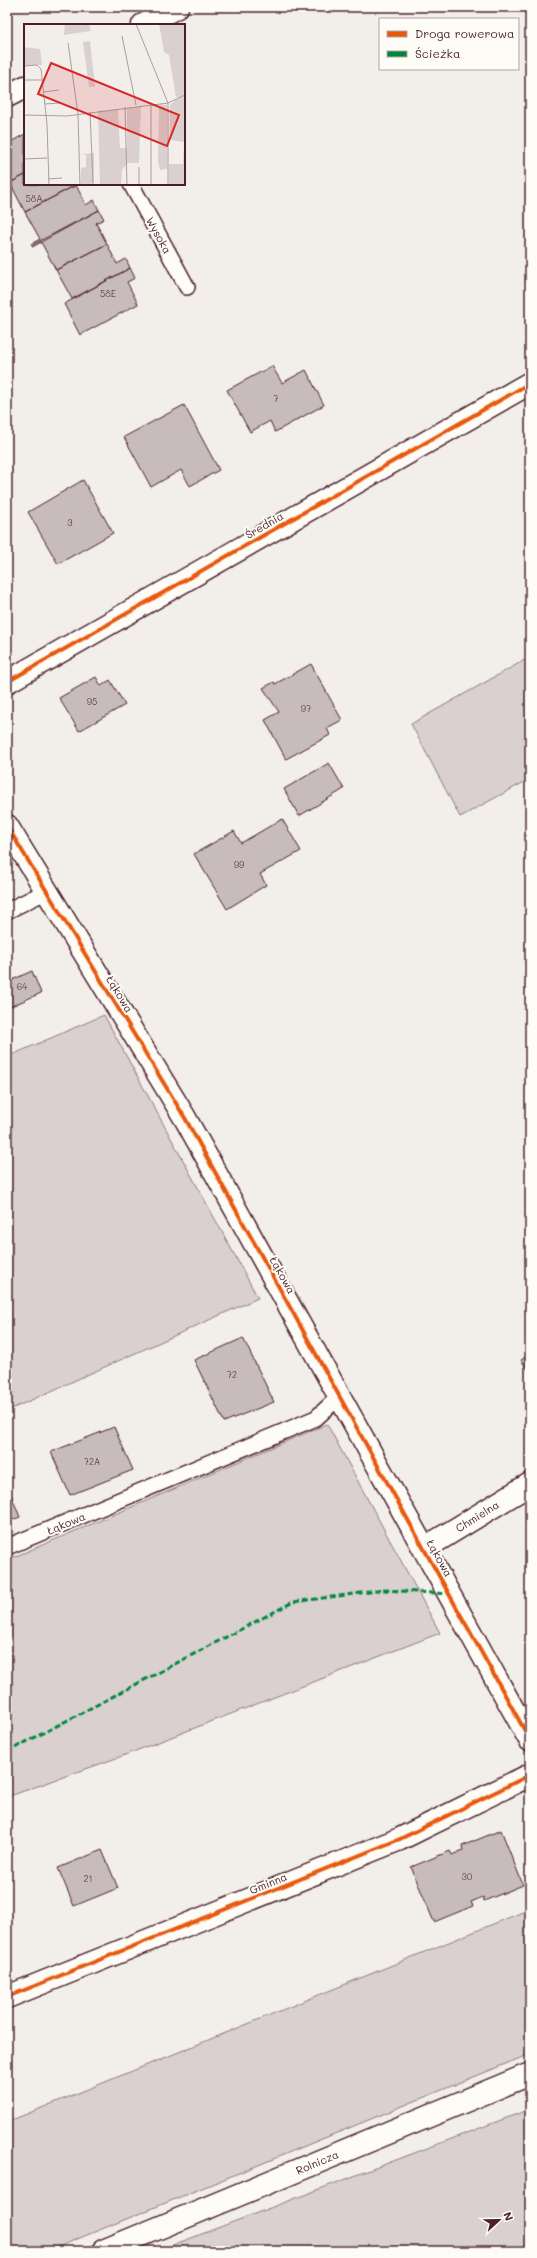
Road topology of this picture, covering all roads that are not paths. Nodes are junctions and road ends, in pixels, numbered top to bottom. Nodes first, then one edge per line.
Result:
1 (177, 7) edge
2 (145, 24) edge
3 (24, 88) edge
4 (7, 96) edge
5 (132, 185) edge
6 (187, 287) dead end
7 (530, 383) edge
8 (7, 682) edge
9 (7, 826) edge
10 (47, 891) junction
11 (7, 911) edge
12 (340, 1396) junction
13 (530, 1484) edge
14 (7, 1547) edge
15 (425, 1548) junction
16 (530, 1740) edge
17 (530, 1775) edge
18 (7, 1997) edge
19 (530, 2074) edge
20 (103, 2251) edge

1 - 2 street
3 - 4 street
5 - 6 lane, Wysoka
7 - 8 street, Średnia
9 - 10 street, Łąkowa
10 - 11 lane
10 - 12 street, Łąkowa
12 - 14 lane, Łąkowa
12 - 15 street, Łąkowa
13 - 15 street, Chmielna
15 - 16 street, Łąkowa
17 - 18 street, Gminna
19 - 20 street, Rolnicza

